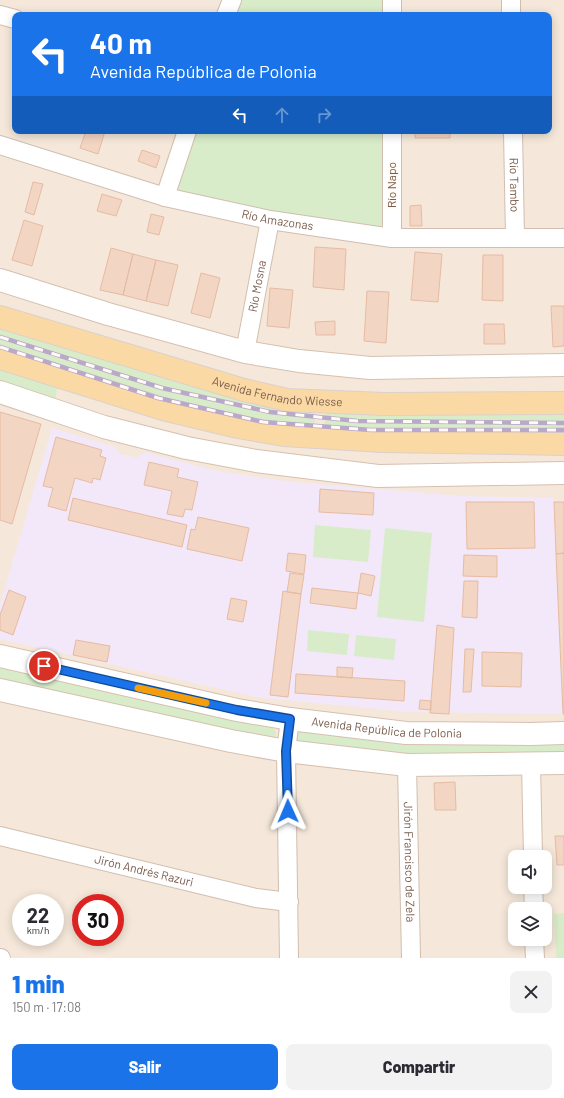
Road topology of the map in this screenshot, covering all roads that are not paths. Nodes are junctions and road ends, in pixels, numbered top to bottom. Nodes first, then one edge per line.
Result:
1 (232, 0) edge
2 (392, 0) edge
3 (511, 0) edge
4 (227, 12) edge
5 (392, 12) edge
6 (511, 12) edge
7 (0, 15) edge
8 (12, 18) edge
9 (186, 134) edge
10 (392, 134) edge
11 (513, 134) edge
12 (0, 145) edge
13 (165, 197) junction
14 (270, 220) junction
15 (392, 238) junction
16 (515, 238) junction
17 (564, 238) edge
18 (0, 280) edge
19 (0, 317) edge
20 (245, 352) junction
21 (0, 358) edge
22 (564, 365) edge
23 (0, 392) edge
24 (564, 403) edge
25 (564, 444) edge
26 (564, 473) edge
27 (0, 656) edge
28 (0, 690) edge
29 (290, 719) junction
30 (564, 733) edge
31 (286, 751) junction
32 (564, 763) edge
33 (531, 764) junction
34 (407, 765) junction
35 (0, 836) edge
36 (533, 850) edge
37 (289, 902) junction
38 (534, 946) edge
39 (289, 958) edge
40 (411, 958) edge
41 (535, 958) edge

1 - 4 street
2 - 5 street
3 - 6 street
7 - 8 street
9 - 13 street
10 - 15 street, Río Napo
11 - 16 street, Río Tambo
12 - 13 street, Río Amazonas
13 - 14 street, Río Amazonas
14 - 15 street, Río Amazonas
14 - 20 street, Río Mosna
15 - 16 street, Río Amazonas
16 - 17 street, Río Amazonas
18 - 20 main road
19 - 24 main road, Avenida Fernando Wiesse
20 - 22 main road
21 - 25 main road
23 - 26 main road
27 - 29 main road, Avenida República de Polonia
28 - 31 main road
29 - 30 main road, Avenida República de Polonia
29 - 31 street
31 - 34 main road
31 - 37 street
32 - 33 main road
33 - 34 main road
33 - 36 street
34 - 40 street, Jirón Francisco de Zela
35 - 37 street, Jirón Andrés Razuri
37 - 39 street
38 - 41 street

